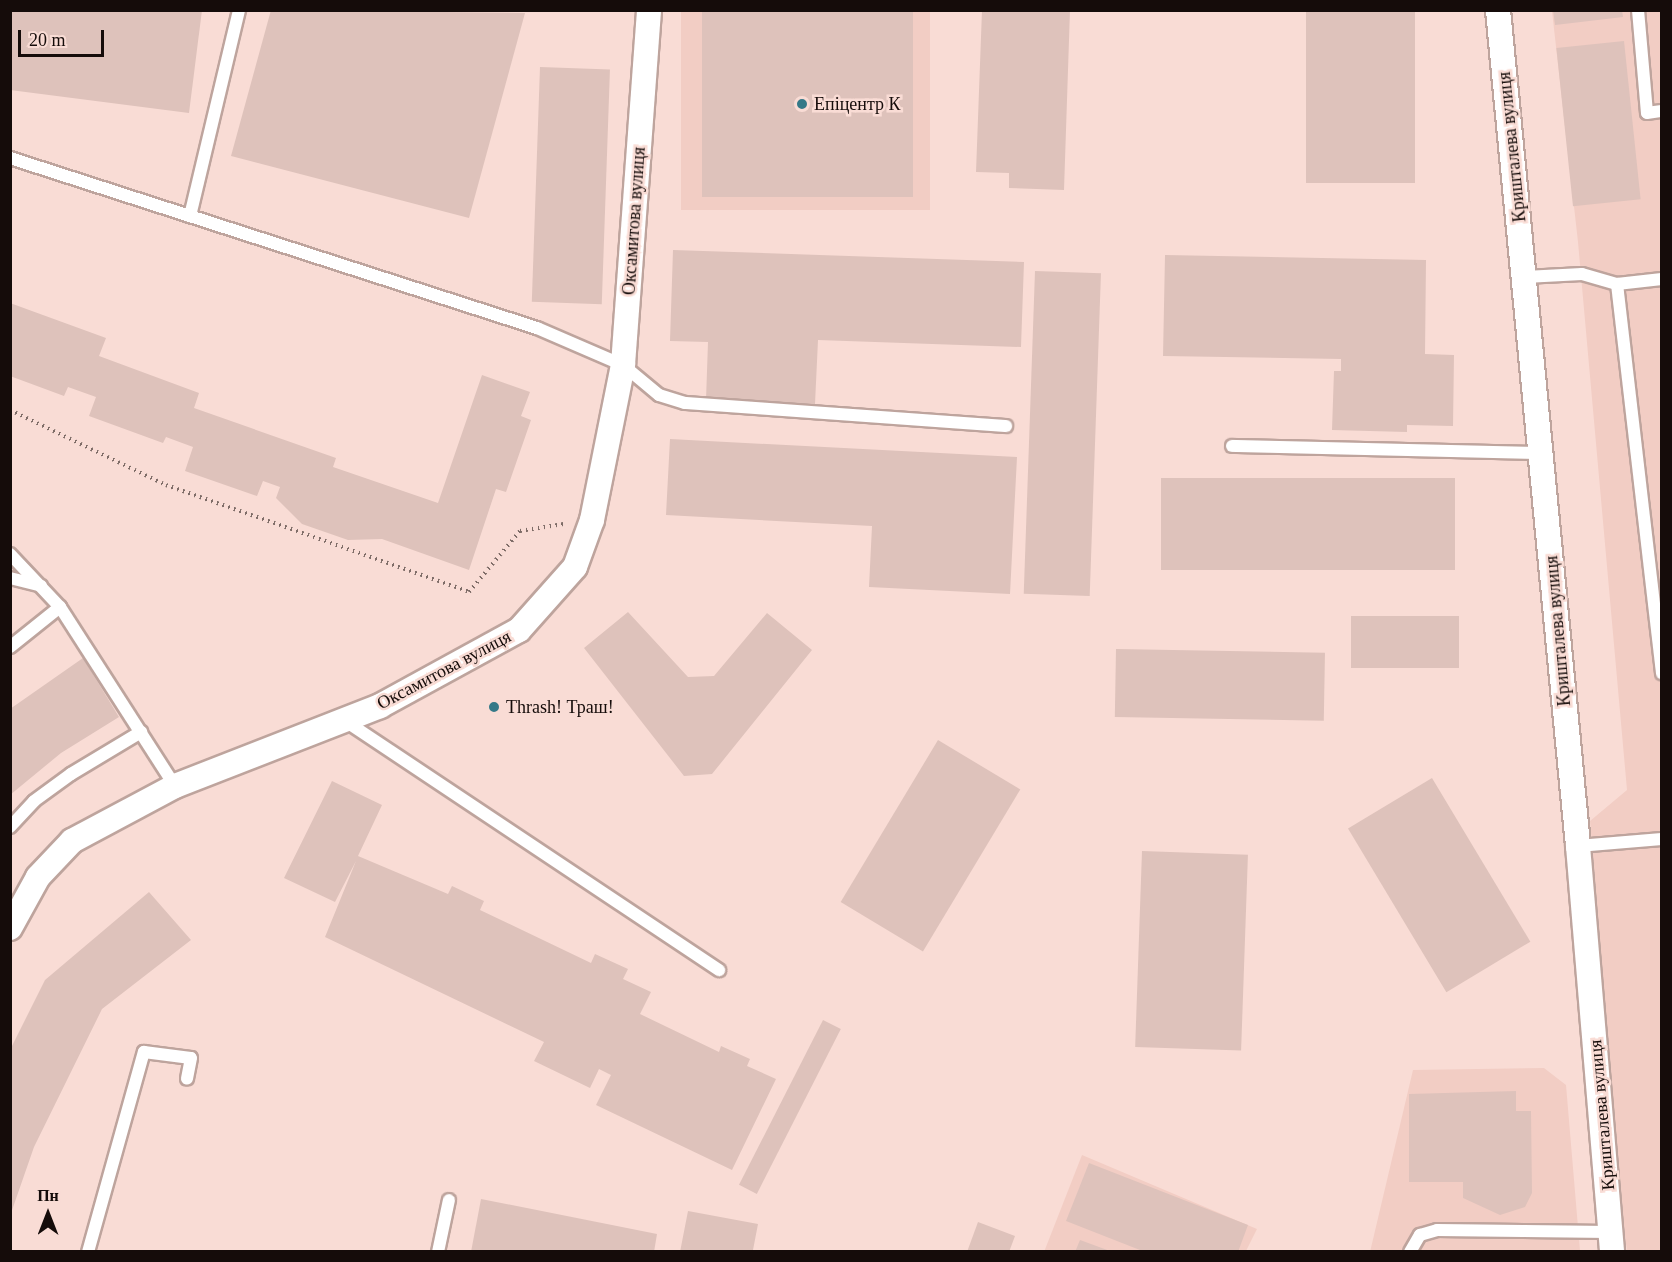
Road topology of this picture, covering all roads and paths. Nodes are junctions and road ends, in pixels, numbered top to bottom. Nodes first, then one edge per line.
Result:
1 (239, 10) edge
2 (649, 10) edge
3 (1498, 10) edge
4 (1638, 10) edge
5 (1662, 111) edge
6 (10, 158) edge
7 (190, 216) junction
8 (1525, 277) junction
9 (1662, 279) edge
10 (1617, 284) junction
11 (623, 365) junction
12 (10, 410) edge
13 (1005, 426) dead end
14 (1232, 446) dead end
15 (1541, 453) junction
16 (592, 520) junction
17 (10, 554) edge
18 (10, 578) edge
19 (44, 587) junction
20 (60, 607) junction
21 (10, 647) edge
22 (1662, 673) edge
23 (344, 720) junction
24 (141, 732) junction
25 (175, 786) junction
26 (10, 827) edge
27 (1662, 838) edge
28 (1578, 846) junction
29 (10, 928) edge
30 (719, 970) dead end
31 (187, 1079) dead end
32 (448, 1200) dead end
33 (1611, 1242) edge
34 (88, 1251) edge
35 (438, 1251) edge
36 (1410, 1251) edge

1 - 7 lane
2 - 11 street, Оксамитова вулиця
3 - 8 street, Кришталева вулиця
4 - 5 lane
6 - 7 lane
7 - 11 lane
8 - 10 lane
8 - 15 street, Кришталева вулиця
9 - 10 lane
10 - 22 lane
11 - 13 lane
11 - 16 street, Оксамитова вулиця
12 - 16 path
14 - 15 lane
15 - 28 street, Кришталева вулиця
16 - 23 street, Оксамитова вулиця
17 - 19 lane
18 - 19 lane
19 - 20 lane
20 - 21 lane
20 - 24 lane
23 - 25 street, Оксамитова вулиця
23 - 30 lane
24 - 25 lane
24 - 26 lane
25 - 29 street, Оксамитова вулиця
27 - 28 lane
28 - 33 street, Кришталева вулиця
31 - 34 lane
32 - 35 lane
33 - 36 lane

